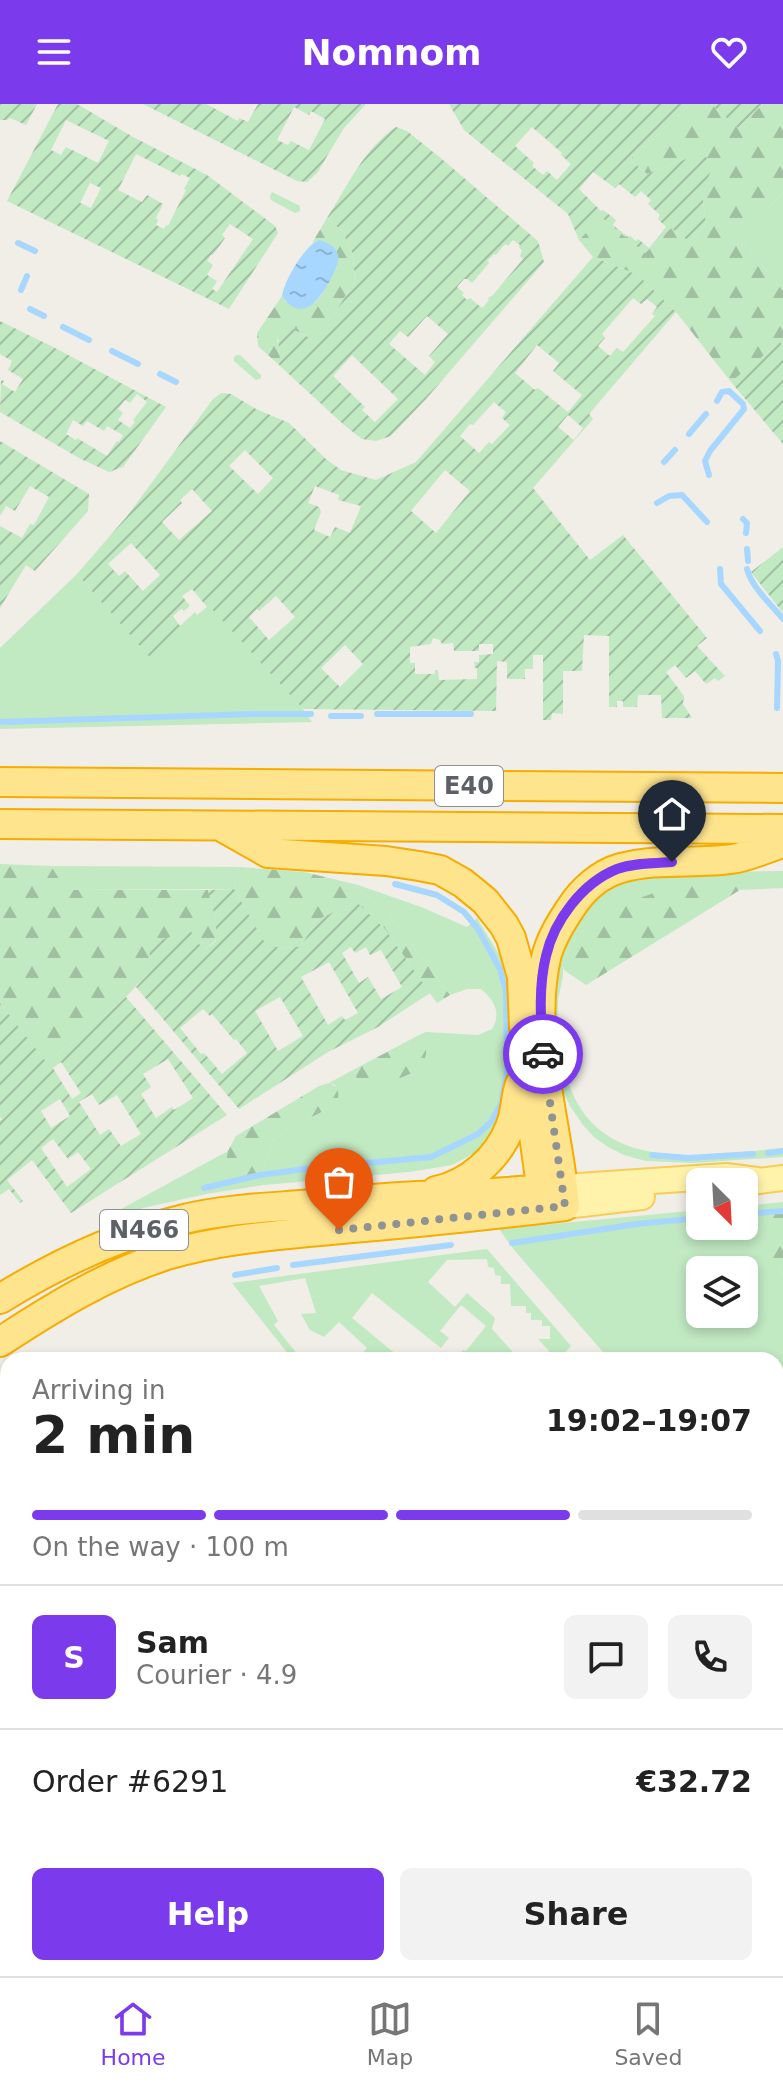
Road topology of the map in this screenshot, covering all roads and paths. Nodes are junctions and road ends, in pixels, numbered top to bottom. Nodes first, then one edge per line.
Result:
1 (0, 782) edge
2 (783, 788) edge
3 (0, 824) edge
4 (220, 826) junction
5 (783, 829) edge
6 (783, 843) edge
7 (526, 1072) junction
8 (783, 1178) edge
9 (758, 1180) edge
10 (686, 1181) edge
11 (686, 1191) edge
12 (414, 1196) junction
13 (554, 1198) junction
14 (84, 1253) junction
15 (100, 1283) junction
16 (0, 1299) edge
17 (0, 1342) edge

1 - 2 highway, E40
3 - 4 highway, E40
4 - 5 highway, E40
4 - 7 highway
6 - 13 highway
7 - 12 highway
7 - 13 highway
8 - 9 main road, N466
10 - 13 main road, N466
11 - 13 main road, N466
12 - 13 highway, N466
12 - 14 highway, N466
13 - 15 highway, N466
14 - 15 highway
14 - 16 highway, N466
15 - 17 highway, N466

